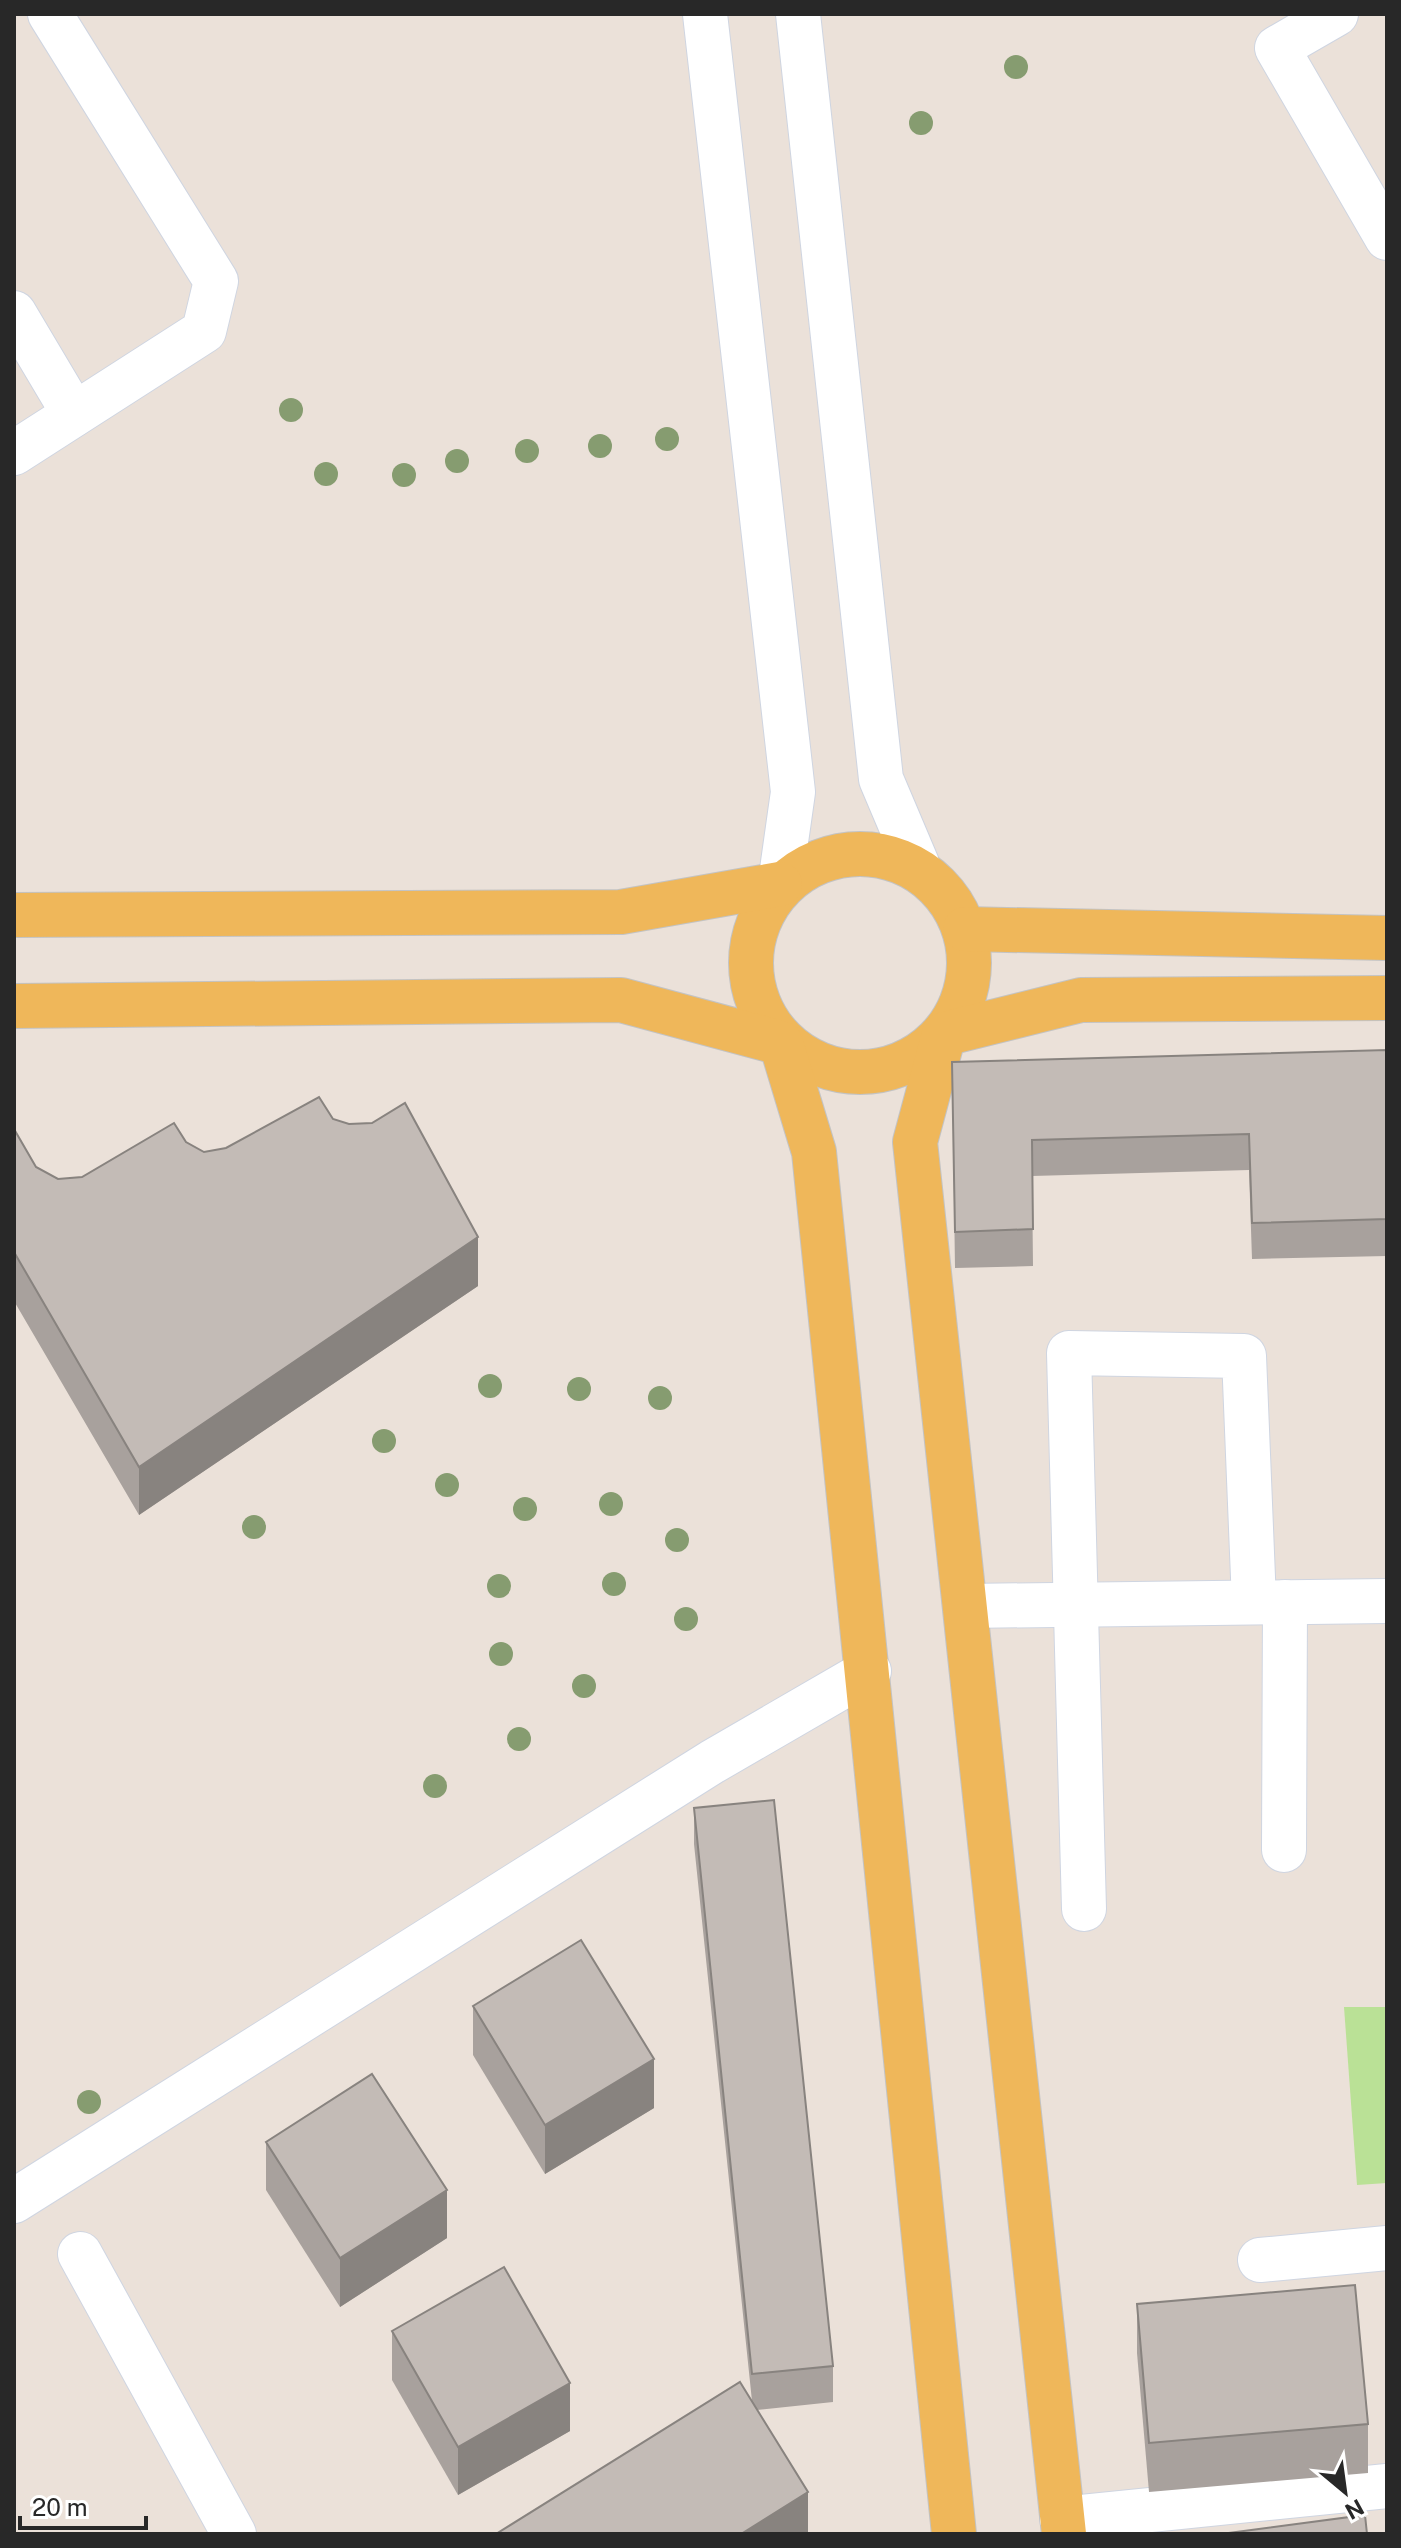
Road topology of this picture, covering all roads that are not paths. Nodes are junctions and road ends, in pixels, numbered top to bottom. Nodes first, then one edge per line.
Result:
1 (50, 14) edge
2 (705, 14) edge
3 (798, 14) edge
4 (1336, 14) edge
5 (1387, 238) edge
6 (14, 313) edge
7 (74, 414) junction
8 (14, 453) edge
9 (920, 871) junction
10 (780, 884) junction
11 (14, 915) edge
12 (965, 929) junction
13 (1387, 938) edge
14 (1387, 998) edge
15 (14, 1006) edge
16 (944, 1034) junction
17 (781, 1043) junction
18 (1387, 1601) edge
19 (1270, 1602) junction
20 (1077, 1604) junction
21 (965, 1606) junction
22 (869, 1671) junction
23 (1284, 1850) dead end
24 (1084, 1909) dead end
25 (14, 2201) edge
26 (1387, 2248) edge
27 (80, 2254) dead end
28 (1260, 2260) dead end
29 (1387, 2486) edge
30 (1063, 2527) edge
31 (234, 2534) edge
32 (954, 2534) edge

1 - 7 street
2 - 10 street
3 - 9 street
4 - 5 street
6 - 7 street
7 - 8 street
9 - 10 main road
9 - 12 main road
10 - 11 main road
10 - 17 main road
12 - 13 main road
12 - 16 main road
14 - 16 main road
15 - 17 main road
16 - 17 main road
16 - 21 main road
17 - 22 main road
18 - 19 street
19 - 20 street
19 - 20 street
19 - 23 street
20 - 21 street
20 - 24 street
21 - 30 main road
22 - 25 street
22 - 32 main road
26 - 28 street
27 - 31 street
29 - 30 street

